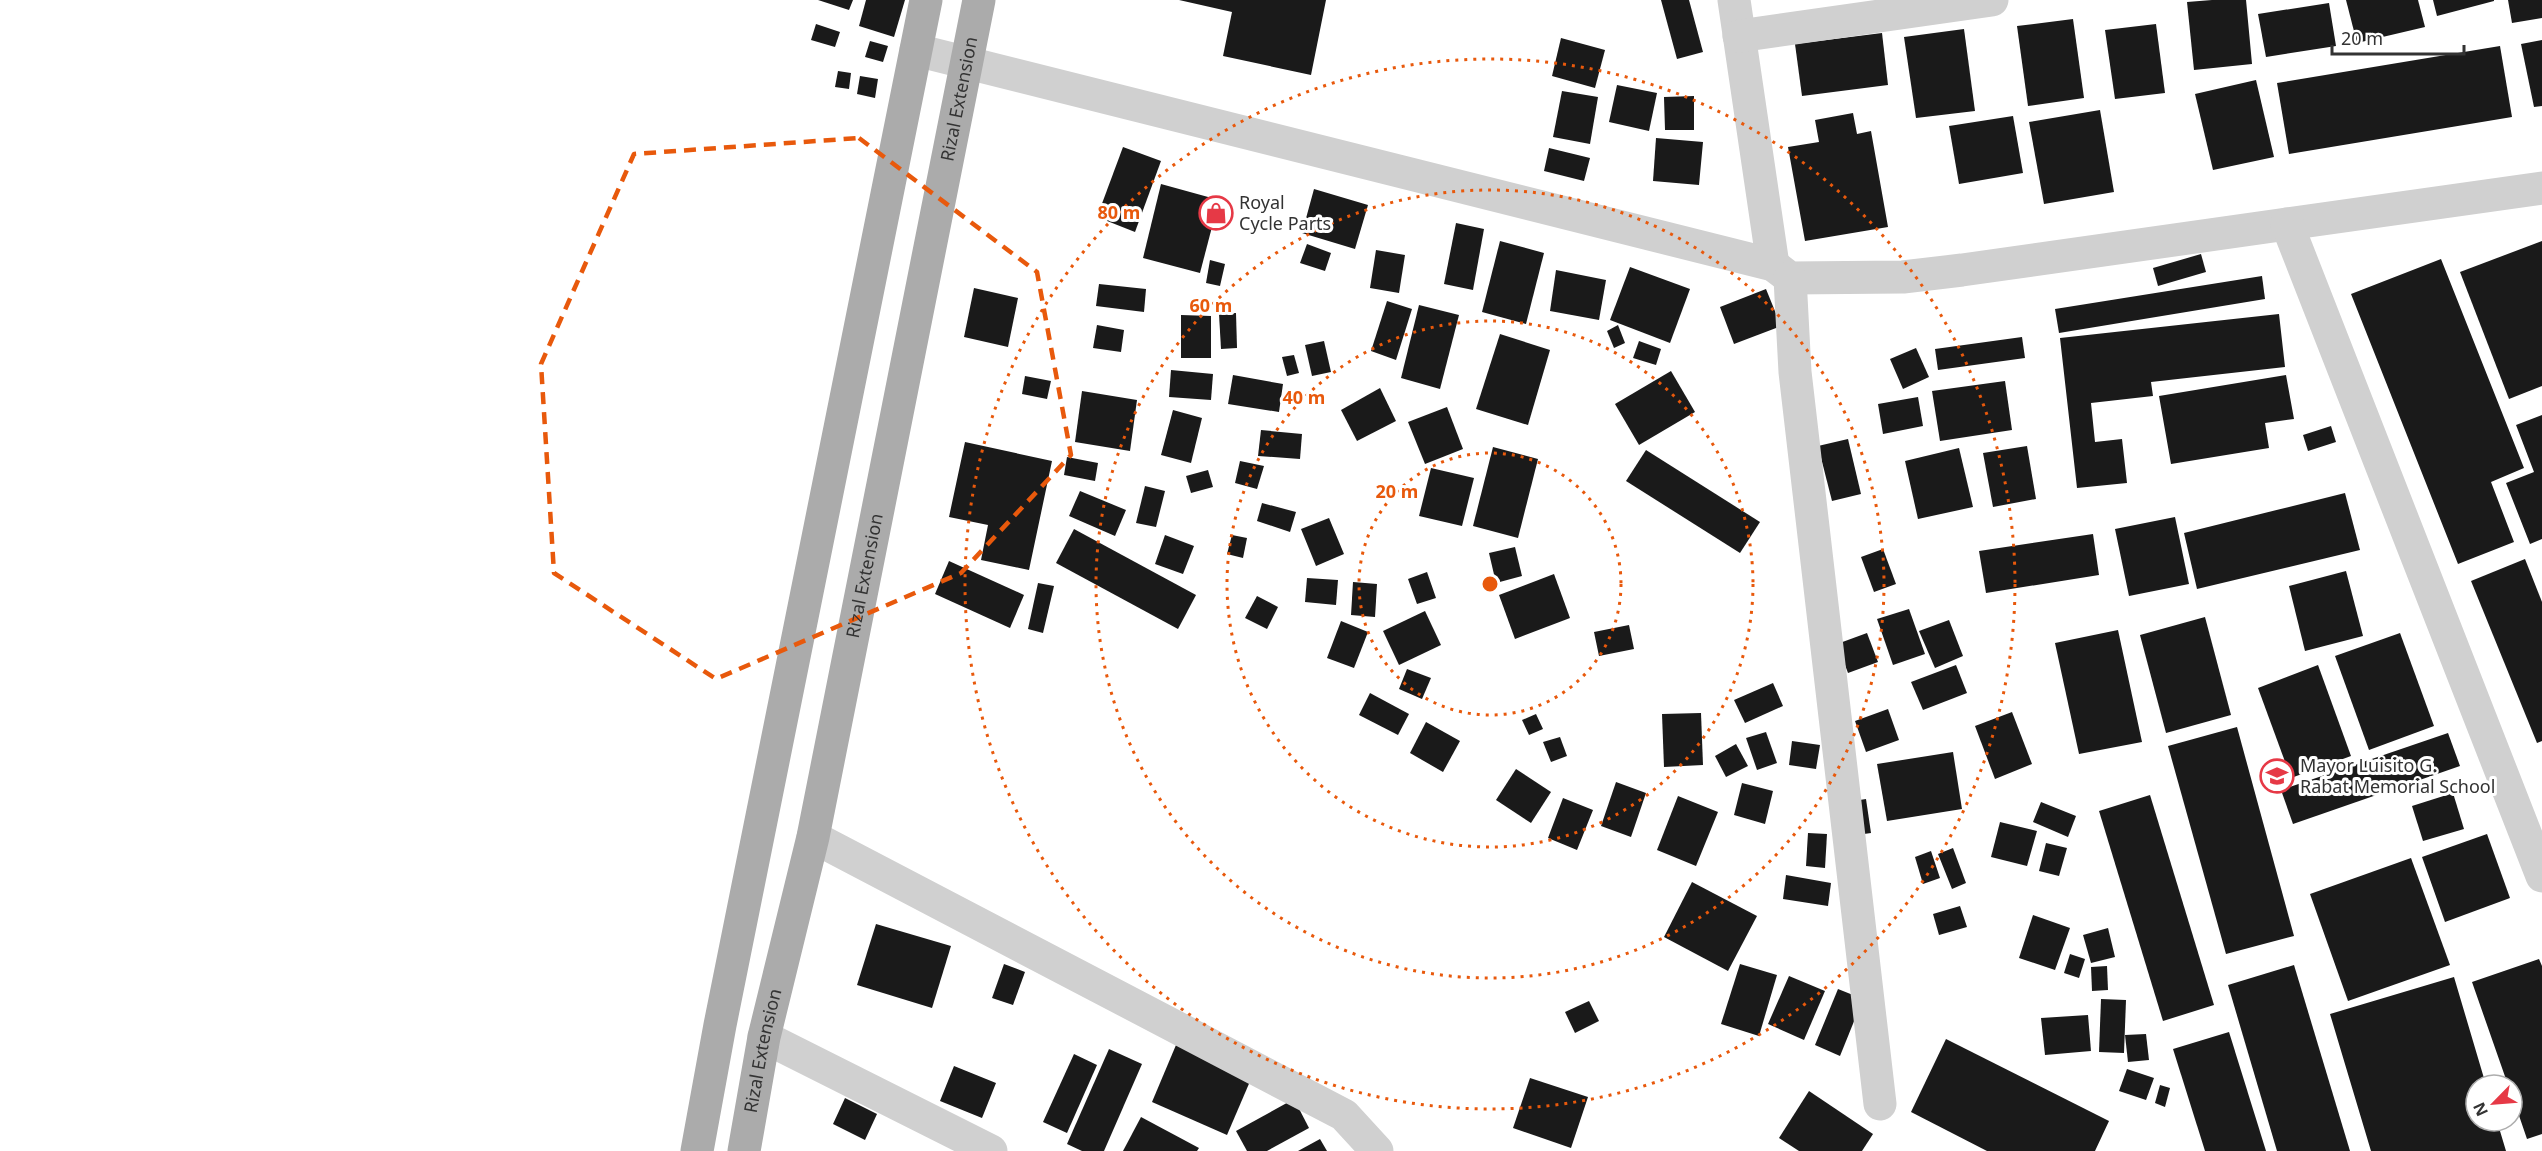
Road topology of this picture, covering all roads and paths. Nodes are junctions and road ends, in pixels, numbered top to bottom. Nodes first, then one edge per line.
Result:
1 (926, 0) edge
2 (979, 0) edge
3 (1734, 0) edge
4 (1992, 0) edge
5 (1740, 36) junction
6 (916, 51) junction
7 (967, 64) junction
8 (2542, 189) edge
9 (2287, 224) junction
10 (1781, 272) junction
11 (813, 837) junction
12 (2542, 876) edge
13 (764, 1036) junction
14 (1880, 1104) dead end
15 (697, 1151) edge
16 (744, 1151) edge
17 (991, 1151) edge
18 (1377, 1151) edge

1 - 6 main road
2 - 7 main road, Rizal Extension
3 - 5 street
4 - 5 street
5 - 10 street
6 - 7 street
6 - 15 main road
7 - 10 street
7 - 11 main road, Rizal Extension
8 - 9 street
9 - 10 street
9 - 12 street
10 - 14 street
11 - 13 main road, Rizal Extension
11 - 18 street
13 - 16 main road, Rizal Extension
13 - 17 street

